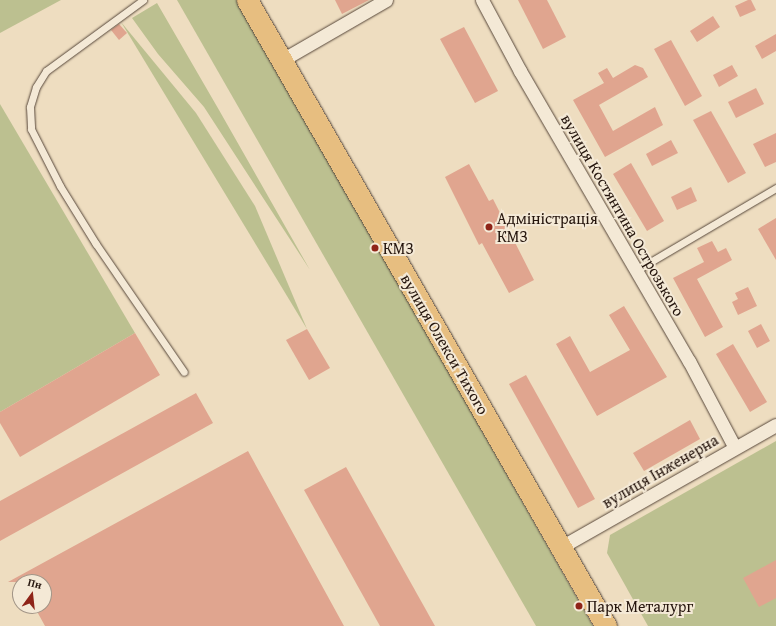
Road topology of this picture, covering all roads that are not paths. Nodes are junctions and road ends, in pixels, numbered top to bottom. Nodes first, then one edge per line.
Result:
1 (143, 0) edge
2 (247, 0) edge
3 (386, 0) edge
4 (482, 0) edge
5 (282, 60) junction
6 (776, 188) edge
7 (635, 270) junction
8 (184, 372) dead end
9 (776, 424) edge
10 (735, 448) junction
11 (561, 547) junction
12 (606, 626) edge

1 - 8 lane
2 - 5 main road, вулиця Олекси Тихого
3 - 5 street
4 - 7 street, вулиця Костянтина Острозького
5 - 11 main road, вулиця Олекси Тихого
6 - 7 lane
7 - 10 street, вулиця Костянтина Острозького
9 - 10 street, вулиця Інженерна
10 - 11 street, вулиця Інженерна
11 - 12 main road, вулиця Олекси Тихого

